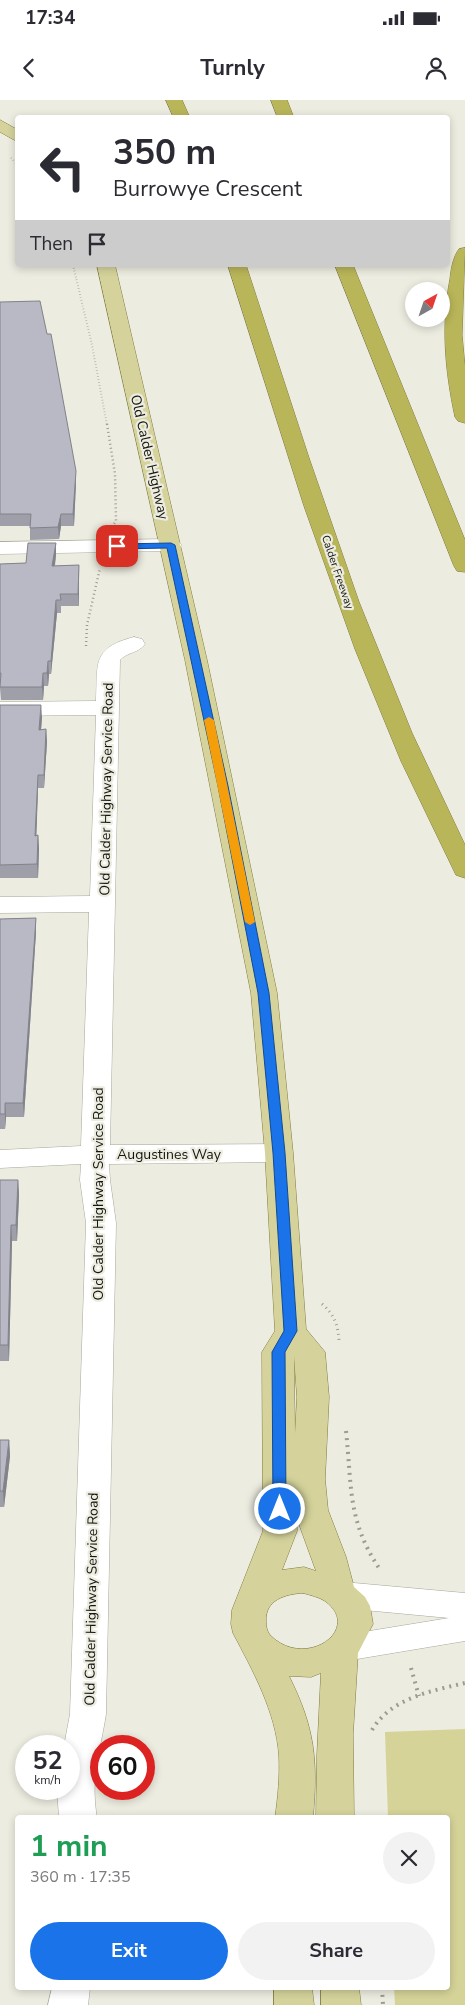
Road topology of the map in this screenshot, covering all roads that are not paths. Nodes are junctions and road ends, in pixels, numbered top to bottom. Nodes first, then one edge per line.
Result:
1 (174, 100) edge
2 (187, 100) edge
3 (279, 100) edge
4 (181, 115) edge
5 (191, 115) edge
6 (285, 115) edge
7 (0, 125) edge
8 (15, 135) edge
9 (465, 253) edge
10 (106, 267) edge
11 (237, 267) edge
12 (345, 267) edge
13 (465, 417) edge
14 (171, 545) junction
15 (0, 548) edge
16 (465, 566) edge
17 (134, 644) dead end
18 (107, 708) junction
19 (0, 709) edge
20 (465, 870) edge
21 (103, 904) junction
22 (0, 905) edge
23 (279, 1153) junction
24 (95, 1154) junction
25 (0, 1159) edge
26 (290, 1331) junction
27 (340, 1593) junction
28 (465, 1606) edge
29 (249, 1610) junction
30 (465, 1628) edge
31 (256, 1644) junction
32 (343, 1649) junction
33 (78, 1815) edge
34 (294, 1815) edge
35 (335, 1815) edge
36 (70, 1990) edge
37 (293, 1990) edge
38 (340, 1990) edge
39 (68, 2005) edge
40 (294, 2005) edge
41 (341, 2005) edge

1 - 4 highway
2 - 5 highway
3 - 6 highway
7 - 8 main road
9 - 13 highway
10 - 14 main road, Old Calder Highway
11 - 20 highway, Calder Freeway
12 - 16 highway
14 - 15 street
14 - 23 main road, Old Calder Highway
17 - 18 street, Old Calder Highway Service Road
18 - 19 street
18 - 21 street, Old Calder Highway Service Road
21 - 22 street
21 - 24 street, Old Calder Highway Service Road
23 - 24 street, Augustines Way
23 - 26 main road, Old Calder Highway
24 - 25 street, Augustines Way
24 - 33 street, Old Calder Highway Service Road
26 - 27 main road
26 - 29 main road
27 - 28 street
27 - 29 main road
27 - 32 main road
29 - 31 main road
30 - 32 street
31 - 32 main road
31 - 34 main road
32 - 35 main road
36 - 39 street
37 - 40 main road
38 - 41 main road

